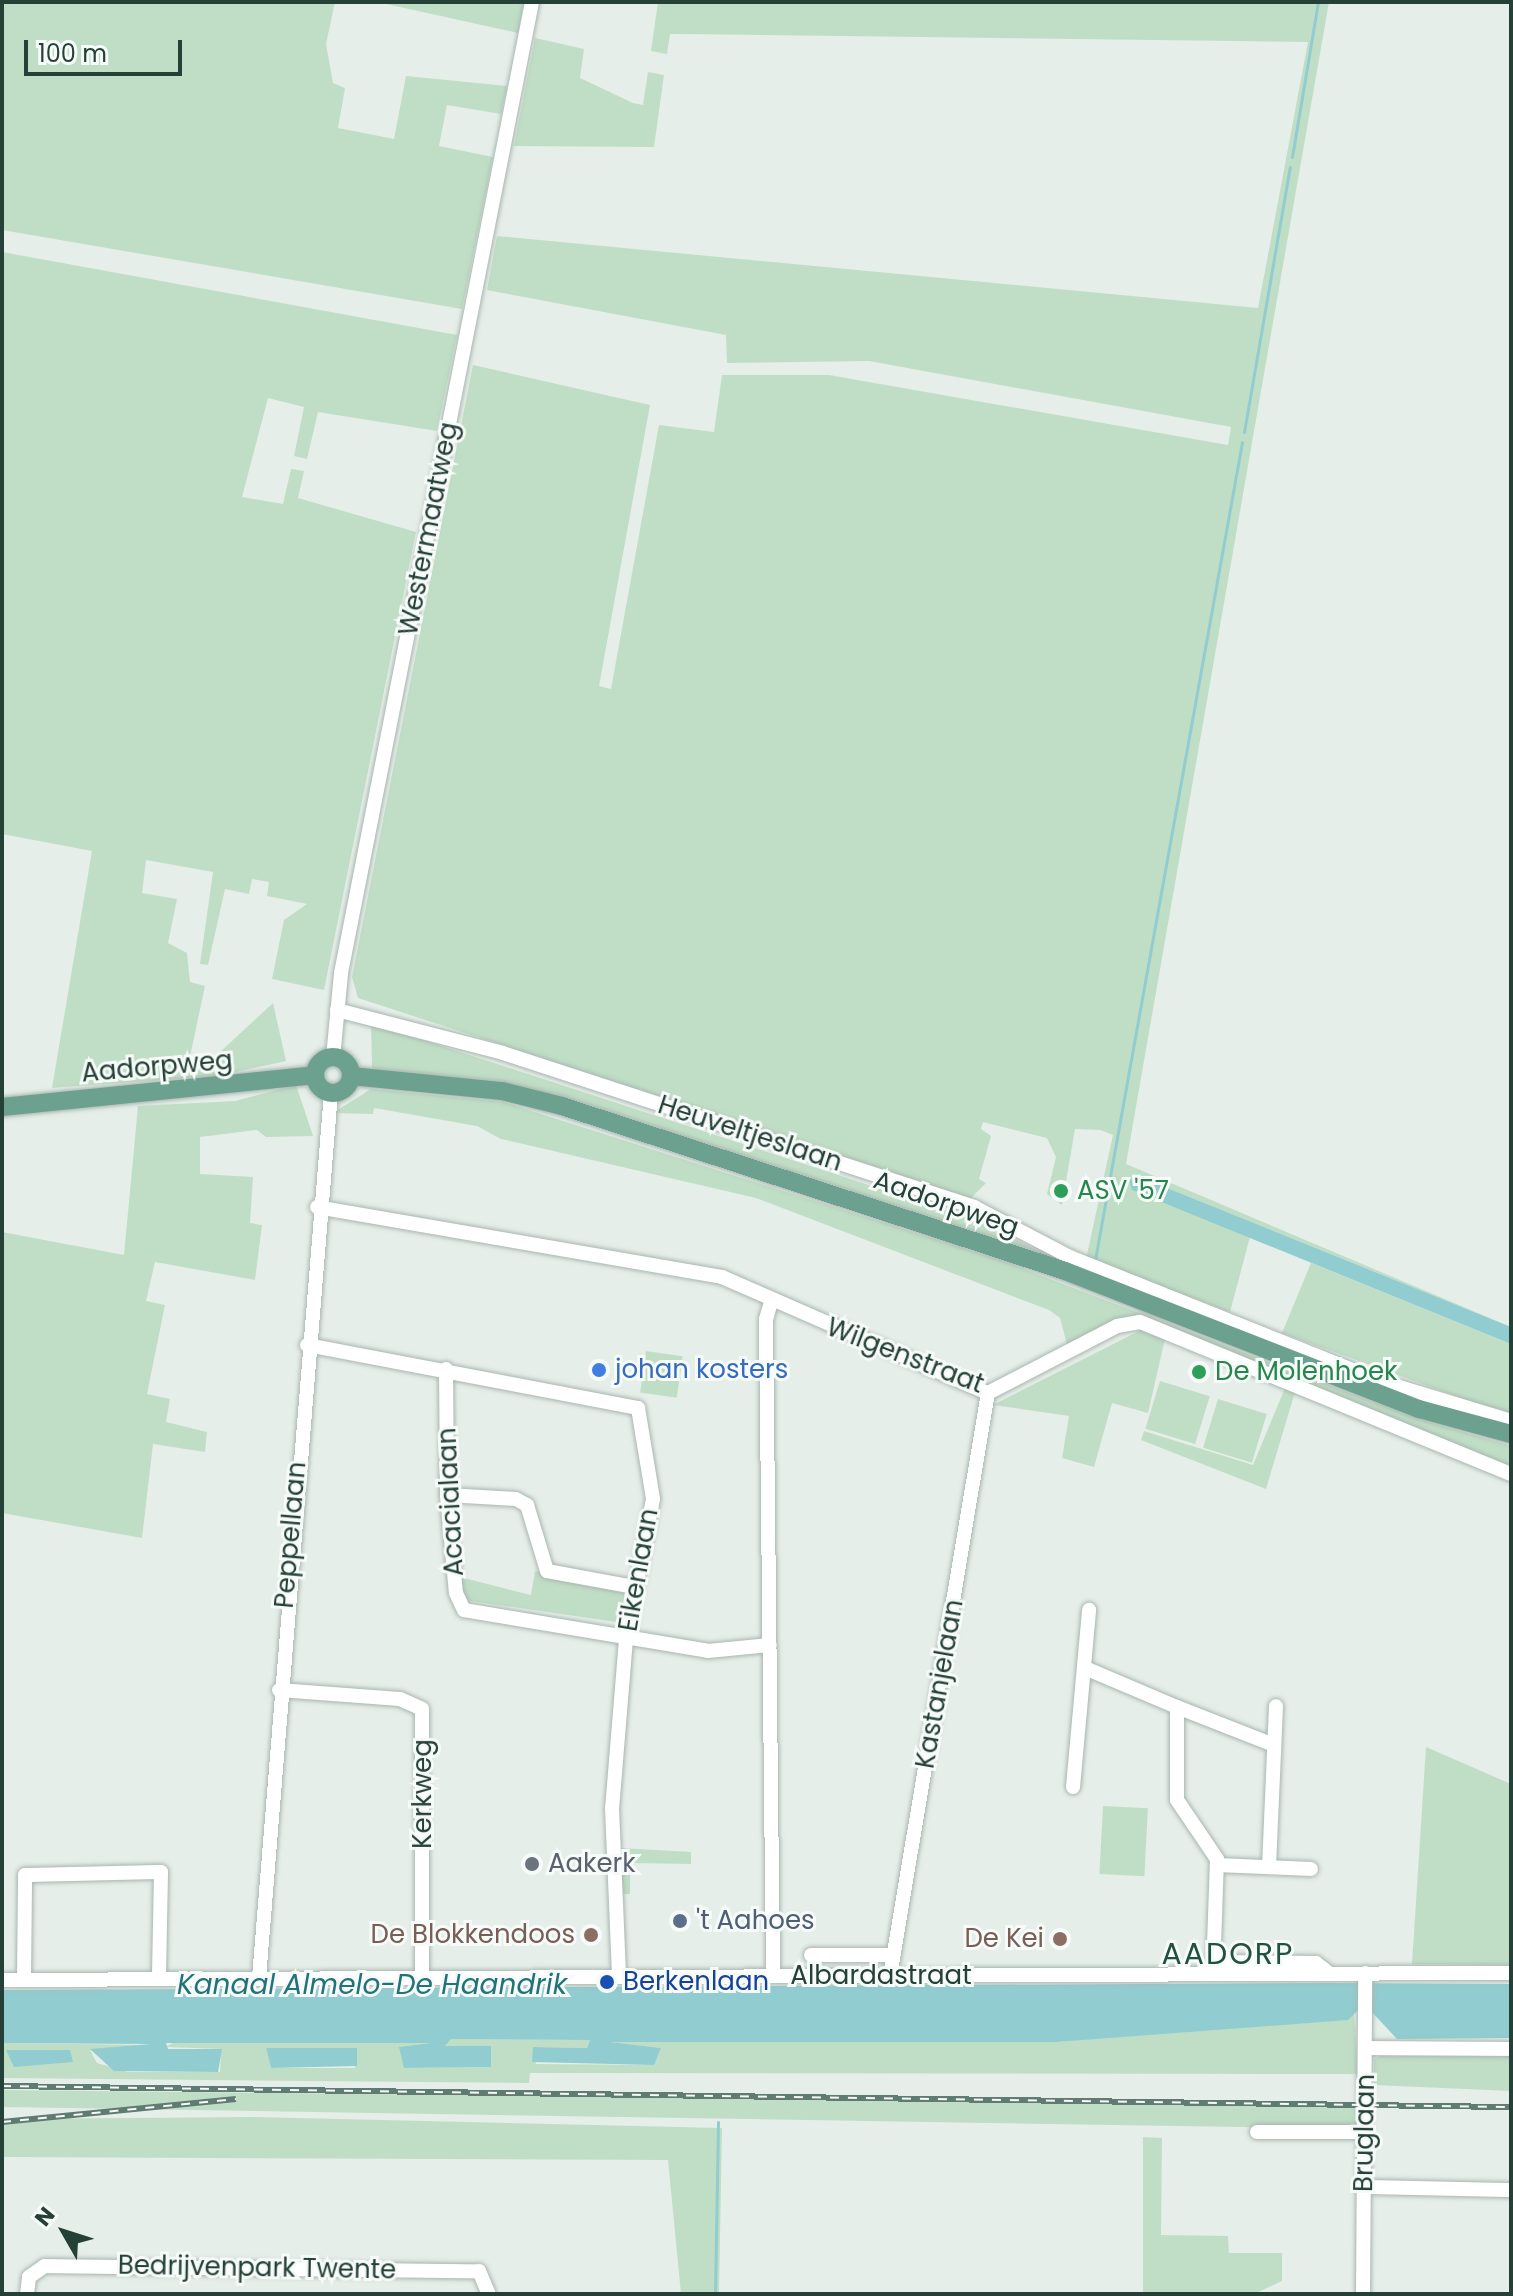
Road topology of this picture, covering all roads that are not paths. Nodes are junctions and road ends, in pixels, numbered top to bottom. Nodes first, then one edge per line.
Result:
1 (532, 2) edge
2 (337, 1010) junction
3 (333, 1058) junction
4 (315, 1075) junction
5 (351, 1076) junction
6 (331, 1093) junction
7 (2, 1107) edge
8 (317, 1207) junction
9 (771, 1302) junction
10 (307, 1345) junction
11 (446, 1369) junction
12 (988, 1393) junction
13 (1511, 1421) edge
14 (1511, 1434) edge
15 (1511, 1474) edge
16 (447, 1495) junction
17 (634, 1587) junction
18 (1089, 1610) dead end
19 (626, 1639) junction
20 (770, 1645) junction
21 (1085, 1668) junction
22 (279, 1690) junction
23 (1276, 1706) dead end
24 (1177, 1707) junction
25 (1274, 1745) junction
26 (1073, 1787) dead end
27 (1218, 1865) junction
28 (1269, 1867) junction
29 (1311, 1869) dead end
30 (811, 1955) dead end
31 (893, 1955) junction
32 (1213, 1968) junction
33 (1365, 1973) junction
34 (1511, 1973) edge
35 (619, 1976) junction
36 (773, 1976) junction
37 (890, 1976) junction
38 (422, 1977) junction
39 (259, 1978) junction
40 (24, 1979) junction
41 (159, 1979) junction
42 (2, 1980) edge
43 (1366, 2048) junction
44 (1511, 2049) edge
45 (1257, 2132) dead end
46 (1365, 2132) junction
47 (1364, 2187) junction
48 (1511, 2190) edge
49 (1365, 2293) edge
50 (27, 2294) edge
51 (489, 2294) edge

1 - 2 street, Westermaatweg
2 - 3 street, Westermaatweg
2 - 13 street, Heuveltjeslaan
3 - 4 main road
3 - 5 main road
4 - 6 main road
4 - 7 main road, Aadorpweg
5 - 6 main road
5 - 14 main road, Aadorpweg
6 - 8 street, Peppellaan
8 - 9 street, Wilgenstraat
8 - 10 street, Peppellaan
9 - 12 street, Wilgenstraat
9 - 20 street
10 - 11 street, Eikenlaan
10 - 22 street, Peppellaan
11 - 16 street, Acacialaan
11 - 17 street, Eikenlaan
12 - 15 street, Wilgenstraat
12 - 31 street, Kastanjelaan
16 - 17 street
16 - 19 street, Acacialaan
17 - 19 street, Eikenlaan
18 - 21 street
19 - 20 street, Acacialaan
19 - 35 street, Eikenlaan
20 - 36 street
21 - 24 street
21 - 26 street
22 - 38 street, Kerkweg
22 - 39 street, Peppellaan
23 - 25 street
24 - 25 street
24 - 27 street
25 - 28 street
27 - 28 street
27 - 32 street
28 - 29 street
30 - 31 street, Albardastraat
31 - 37 street, Kastanjelaan
32 - 33 street, Albardastraat
32 - 37 street, Albardastraat
33 - 34 street, Albardastraat
33 - 43 street, Bruglaan
35 - 36 street, Albardastraat
35 - 38 street, Albardastraat
36 - 37 street, Albardastraat
38 - 39 street, Albardastraat
39 - 41 street, Albardastraat
40 - 41 street, Albardastraat
40 - 41 street
40 - 42 street, Albardastraat
43 - 44 street
43 - 46 street, Bruglaan
45 - 46 street
46 - 47 street, Bruglaan
47 - 48 street
47 - 49 street, Bruglaan
50 - 51 street, Bedrijvenpark Twente

